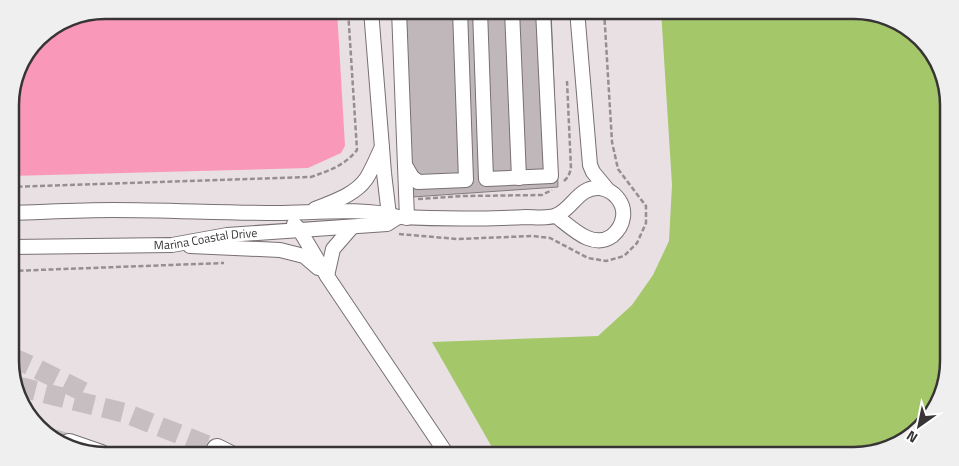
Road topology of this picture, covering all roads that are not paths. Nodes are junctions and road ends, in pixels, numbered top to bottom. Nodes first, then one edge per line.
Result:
1 (373, 19) edge
2 (399, 19) edge
3 (460, 19) edge
4 (480, 19) edge
5 (512, 19) edge
6 (543, 19) edge
7 (578, 19) edge
8 (588, 132) junction
9 (382, 146) junction
10 (405, 165) junction
11 (519, 178) junction
12 (607, 190) junction
13 (577, 198) junction
14 (309, 212) junction
15 (19, 213) edge
16 (279, 213) junction
17 (556, 216) junction
18 (398, 217) junction
19 (352, 226) junction
20 (300, 229) junction
21 (172, 245) junction
22 (19, 247) edge
23 (327, 276) junction
24 (442, 447) edge

1 - 9 street, Marina Coastal Drive
2 - 10 street
3 - 10 street
4 - 11 street
5 - 11 street
6 - 11 street
7 - 8 street
8 - 12 street
8 - 13 street
9 - 14 street, Marina Coastal Drive
9 - 18 street, Marina Coastal Drive
10 - 18 street
12 - 13 street
12 - 17 street
13 - 17 street
14 - 16 street, Marina Coastal Drive
14 - 18 street, Marina Coastal Drive
15 - 16 street, Marina Coastal Drive
16 - 20 street
17 - 18 street, Marina Coastal Drive
18 - 19 street, Marina Coastal Drive
19 - 20 street, Marina Coastal Drive
19 - 23 street
20 - 21 street, Marina Coastal Drive
20 - 23 street
21 - 22 street, Marina Coastal Drive
21 - 23 street
23 - 24 street

